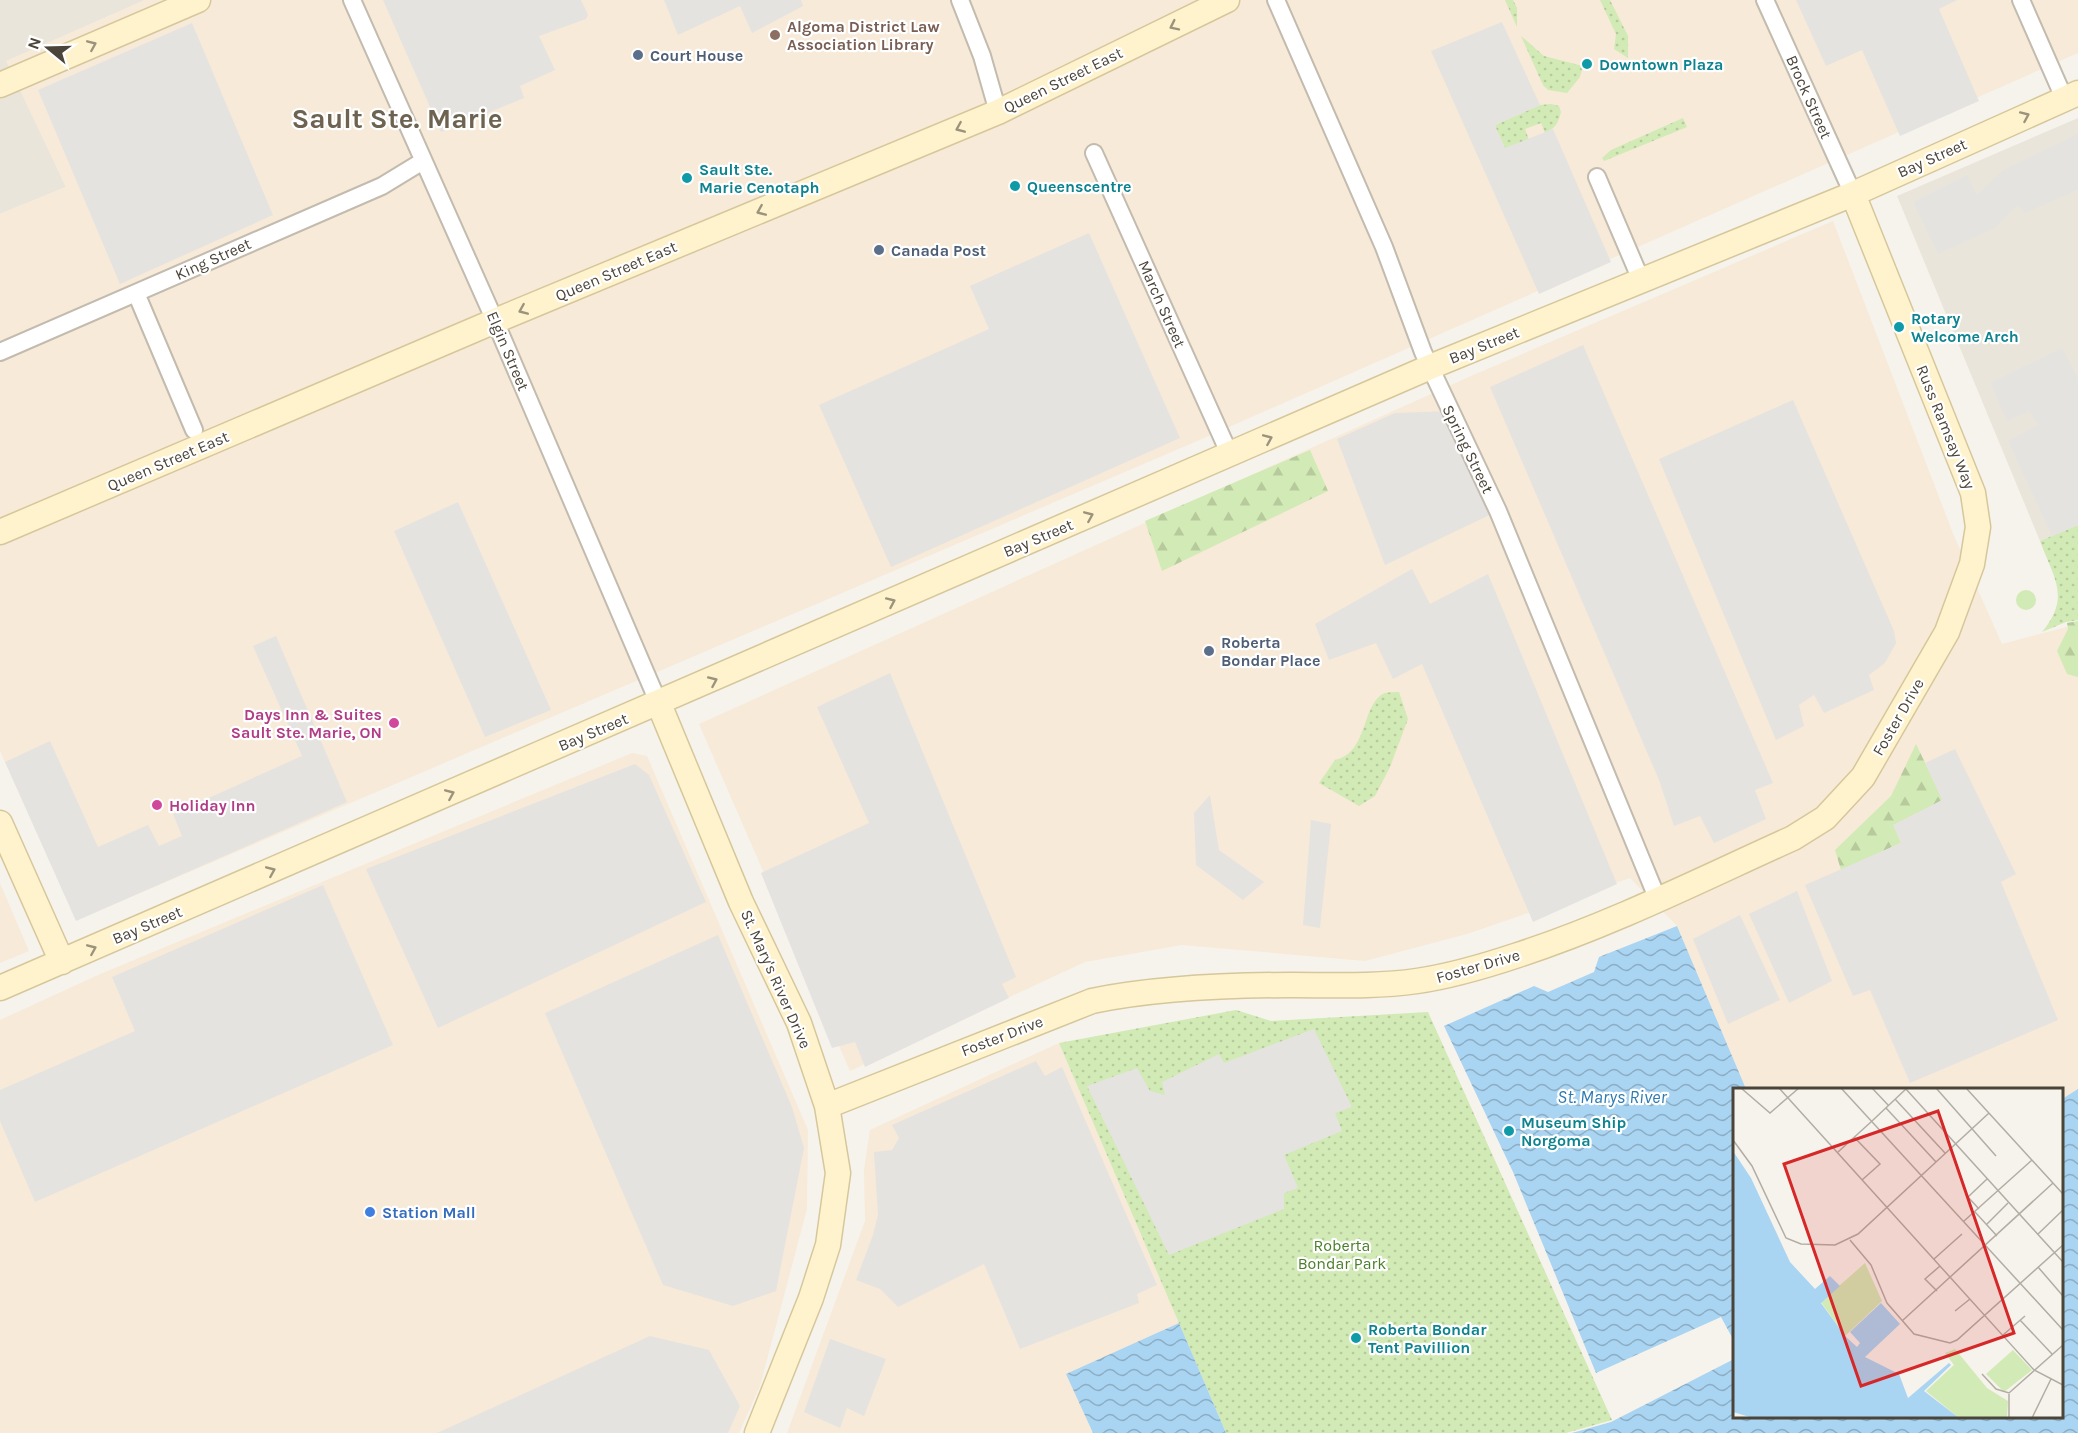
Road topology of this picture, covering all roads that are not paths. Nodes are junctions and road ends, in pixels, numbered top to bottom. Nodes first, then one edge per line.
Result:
1 (198, 0) edge
2 (352, 0) edge
3 (960, 0) edge
4 (1227, 0) edge
5 (1276, 0) edge
6 (1765, 0) edge
7 (2021, 0) edge
8 (0, 85) edge
9 (2071, 96) edge
10 (998, 112) junction
11 (1094, 153) dead end
12 (423, 161) junction
13 (1597, 177) dead end
14 (1853, 194) junction
15 (1641, 280) junction
16 (136, 293) junction
17 (495, 321) junction
18 (0, 352) edge
19 (1430, 367) junction
20 (194, 429) dead end
21 (1230, 455) junction
22 (0, 532) edge
23 (1972, 564) joint
24 (659, 704) junction
25 (0, 824) edge
26 (1658, 900) junction
27 (62, 962) junction
28 (0, 988) edge
29 (827, 1106) junction
30 (757, 1433) edge

8 -> 1 main road
2 - 12 street, Elgin Street
3 - 10 street
4 -> 10 main road, Queen Street East
5 - 19 street, Spring Street
6 - 14 street, Brock Street
7 - 9 street
14 -> 9 main road, Bay Street
10 -> 17 main road, Queen Street East
11 - 21 street, March Street
12 - 16 street, King Street
12 - 17 street, Elgin Street
13 - 15 street
14 - 15 main road, Bay Street
14 - 23 main road, Russ Ramsay Way
15 - 19 main road, Bay Street
16 - 18 street, King Street
16 - 20 street
17 - 22 main road, Queen Street East
17 - 24 street, Elgin Street
21 -> 19 main road, Bay Street
19 - 26 street, Spring Street
24 -> 21 main road, Bay Street
23 - 26 main road, Foster Drive
27 -> 24 main road, Bay Street
24 - 29 main road, St. Mary's River Drive
25 - 27 main road
26 - 29 main road, Foster Drive
27 - 28 main road, Bay Street
29 - 30 main road, St. Mary's River Drive

